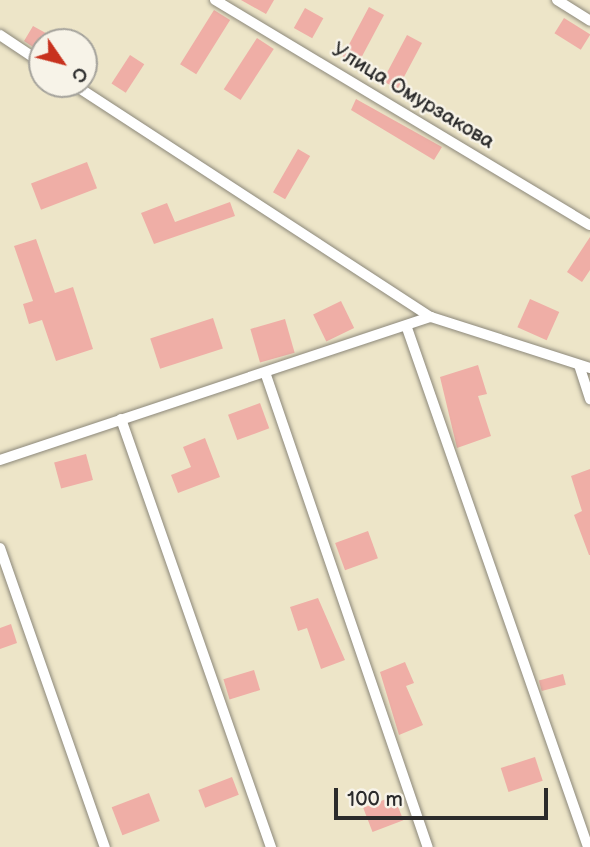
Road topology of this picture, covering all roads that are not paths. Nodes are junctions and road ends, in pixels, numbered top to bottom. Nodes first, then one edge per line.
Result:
1 (215, 0) edge
2 (557, 0) edge
3 (590, 21) edge
4 (0, 35) edge
5 (28, 54) edge
6 (95, 98) edge
7 (590, 225) edge
8 (431, 317) junction
9 (407, 328) junction
10 (584, 367) edge
11 (266, 375) junction
12 (590, 399) edge
13 (121, 419) junction
14 (0, 460) edge
15 (0, 548) edge
16 (105, 847) edge
17 (271, 847) edge
18 (428, 847) edge
19 (588, 847) edge

1 - 7 street, Улица Омурзакова
2 - 3 street
4 - 5 street
6 - 8 street
8 - 9 street
8 - 10 street
9 - 11 street
9 - 19 street
10 - 12 street
11 - 13 street
11 - 18 street
13 - 14 street
13 - 17 street
15 - 16 street

